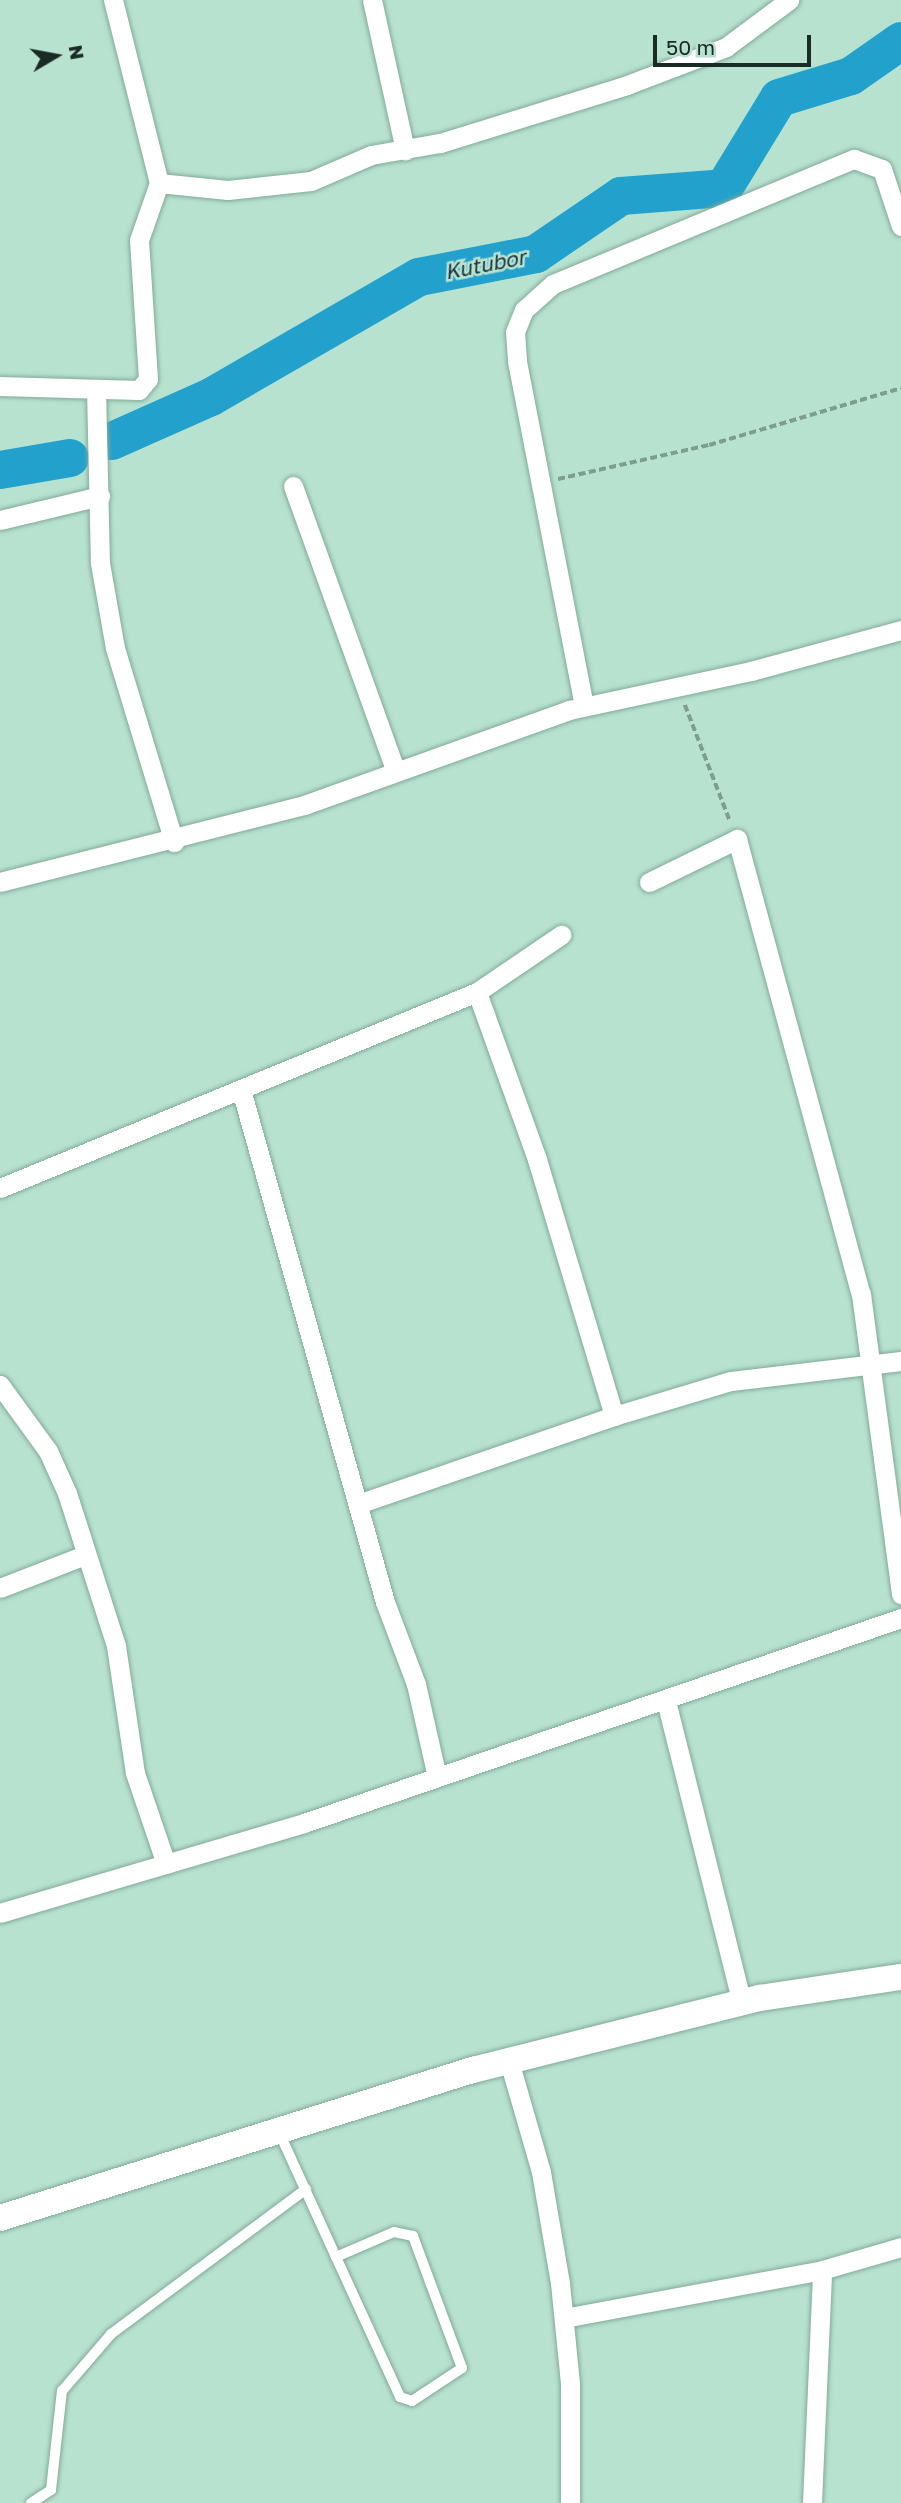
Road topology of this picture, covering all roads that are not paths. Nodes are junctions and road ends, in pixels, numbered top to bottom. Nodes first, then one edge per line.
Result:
1 (113, 0) edge
2 (372, 0) edge
3 (789, 0) edge
4 (405, 150) junction
5 (159, 183) junction
6 (901, 226) edge
7 (0, 386) edge
8 (96, 389) junction
9 (293, 486) dead end
10 (100, 496) junction
11 (0, 520) edge
12 (901, 630) edge
13 (584, 706) junction
14 (395, 769) junction
15 (174, 842) junction
16 (0, 882) edge
17 (649, 882) dead end
18 (561, 935) dead end
19 (477, 992) junction
20 (242, 1093) junction
21 (0, 1188) edge
22 (901, 1361) edge
23 (869, 1362) junction
24 (0, 1385) edge
25 (614, 1416) junction
26 (361, 1503) junction
27 (85, 1555) junction
28 (0, 1588) edge
29 (901, 1594) edge
30 (901, 1618) edge
31 (666, 1701) junction
32 (437, 1777) junction
33 (166, 1864) junction
34 (0, 1913) edge
35 (901, 1977) edge
36 (742, 2003) junction
37 (509, 2061) junction
38 (279, 2131) junction
39 (306, 2189) junction
40 (0, 2218) edge
41 (901, 2246) edge
42 (335, 2257) junction
43 (821, 2270) junction
44 (564, 2318) junction
45 (31, 2503) edge
46 (570, 2503) edge
47 (812, 2503) edge

1 - 5 street
2 - 4 street
3 - 4 street
4 - 5 street
5 - 8 street
6 - 13 street
7 - 8 street
8 - 10 street
9 - 14 street
10 - 11 street
10 - 15 street
12 - 13 street
13 - 14 street
14 - 15 street
15 - 16 street
17 - 23 street
18 - 19 street
19 - 20 street
19 - 25 street
20 - 21 street
20 - 26 street
22 - 23 street
23 - 25 street
23 - 29 street
24 - 27 street
25 - 26 street
26 - 32 street
27 - 28 street
27 - 33 street
30 - 31 street
31 - 32 street
31 - 36 street
32 - 33 street
33 - 34 street
35 - 36 street
36 - 37 street
37 - 38 street
37 - 44 street
38 - 39 lane
38 - 40 street
39 - 42 lane
39 - 45 lane
41 - 43 street
42 - 42 lane
43 - 44 street
43 - 47 street
44 - 46 street

